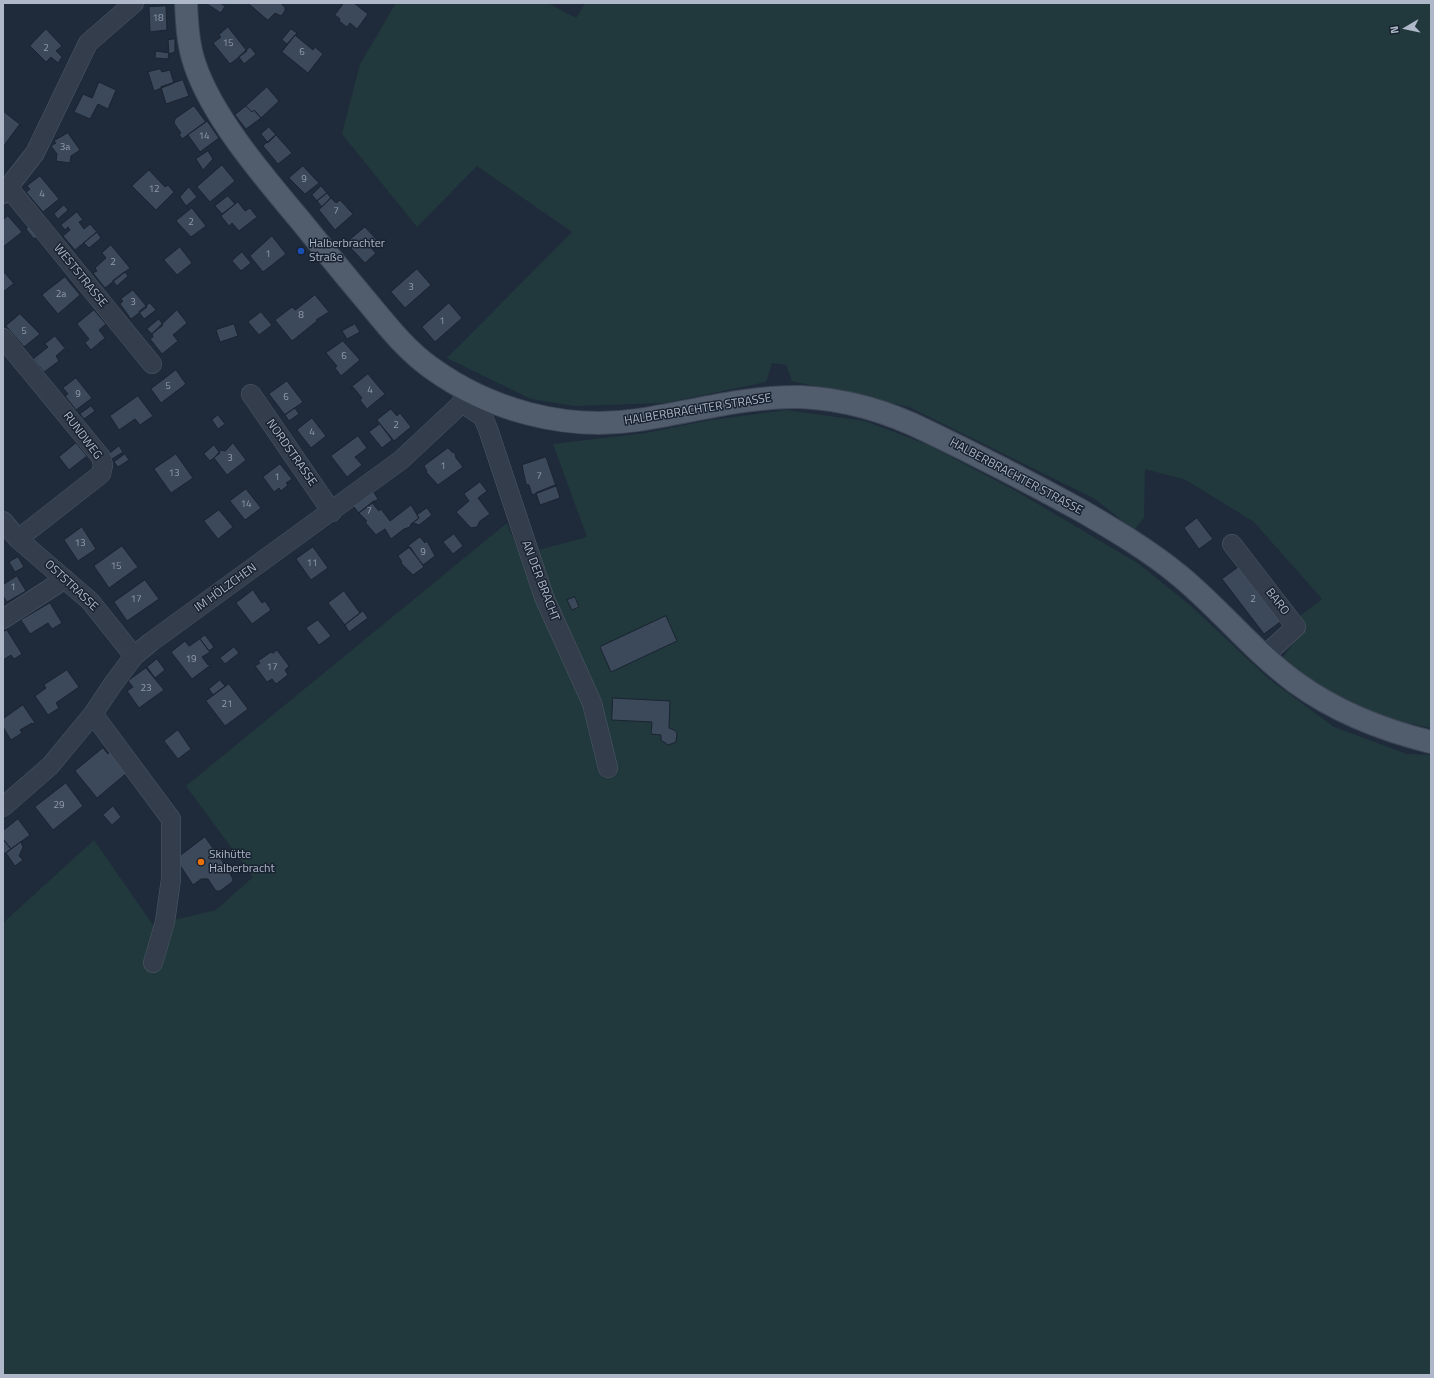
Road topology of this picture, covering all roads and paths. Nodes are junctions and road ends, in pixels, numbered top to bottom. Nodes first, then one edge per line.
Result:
1 (134, 3) edge
2 (186, 3) edge
3 (6, 190) edge
4 (3, 338) edge
5 (152, 364) dead end
6 (250, 394) dead end
7 (463, 396) junction
8 (332, 512) junction
9 (3, 521) edge
10 (18, 539) junction
11 (1232, 544) dead end
12 (65, 579) junction
13 (3, 619) edge
14 (134, 656) junction
15 (1264, 656) junction
16 (93, 714) junction
17 (1431, 742) edge
18 (608, 768) dead end
19 (3, 807) edge
20 (153, 962) dead end

1 - 3 street
2 - 7 main road, HALBERBRACHTER STRASSE
3 - 5 street, WESTSTRASSE
4 - 10 street, RUNDWEG
6 - 8 street, NORDSTRASSE
7 - 8 street, IM HÖLZCHEN
7 - 15 main road, HALBERBRACHTER STRASSE
7 - 18 street, AN DER BRACHT
8 - 14 street, IM HÖLZCHEN
9 - 10 street, OSTSTRASSE
10 - 12 street, OSTSTRASSE
11 - 15 street, BARO
12 - 13 street
12 - 14 street, OSTSTRASSE
14 - 16 street, IM HÖLZCHEN
15 - 17 main road, HALBERBRACHTER STRASSE
16 - 19 street, IM HÖLZCHEN
16 - 20 street

